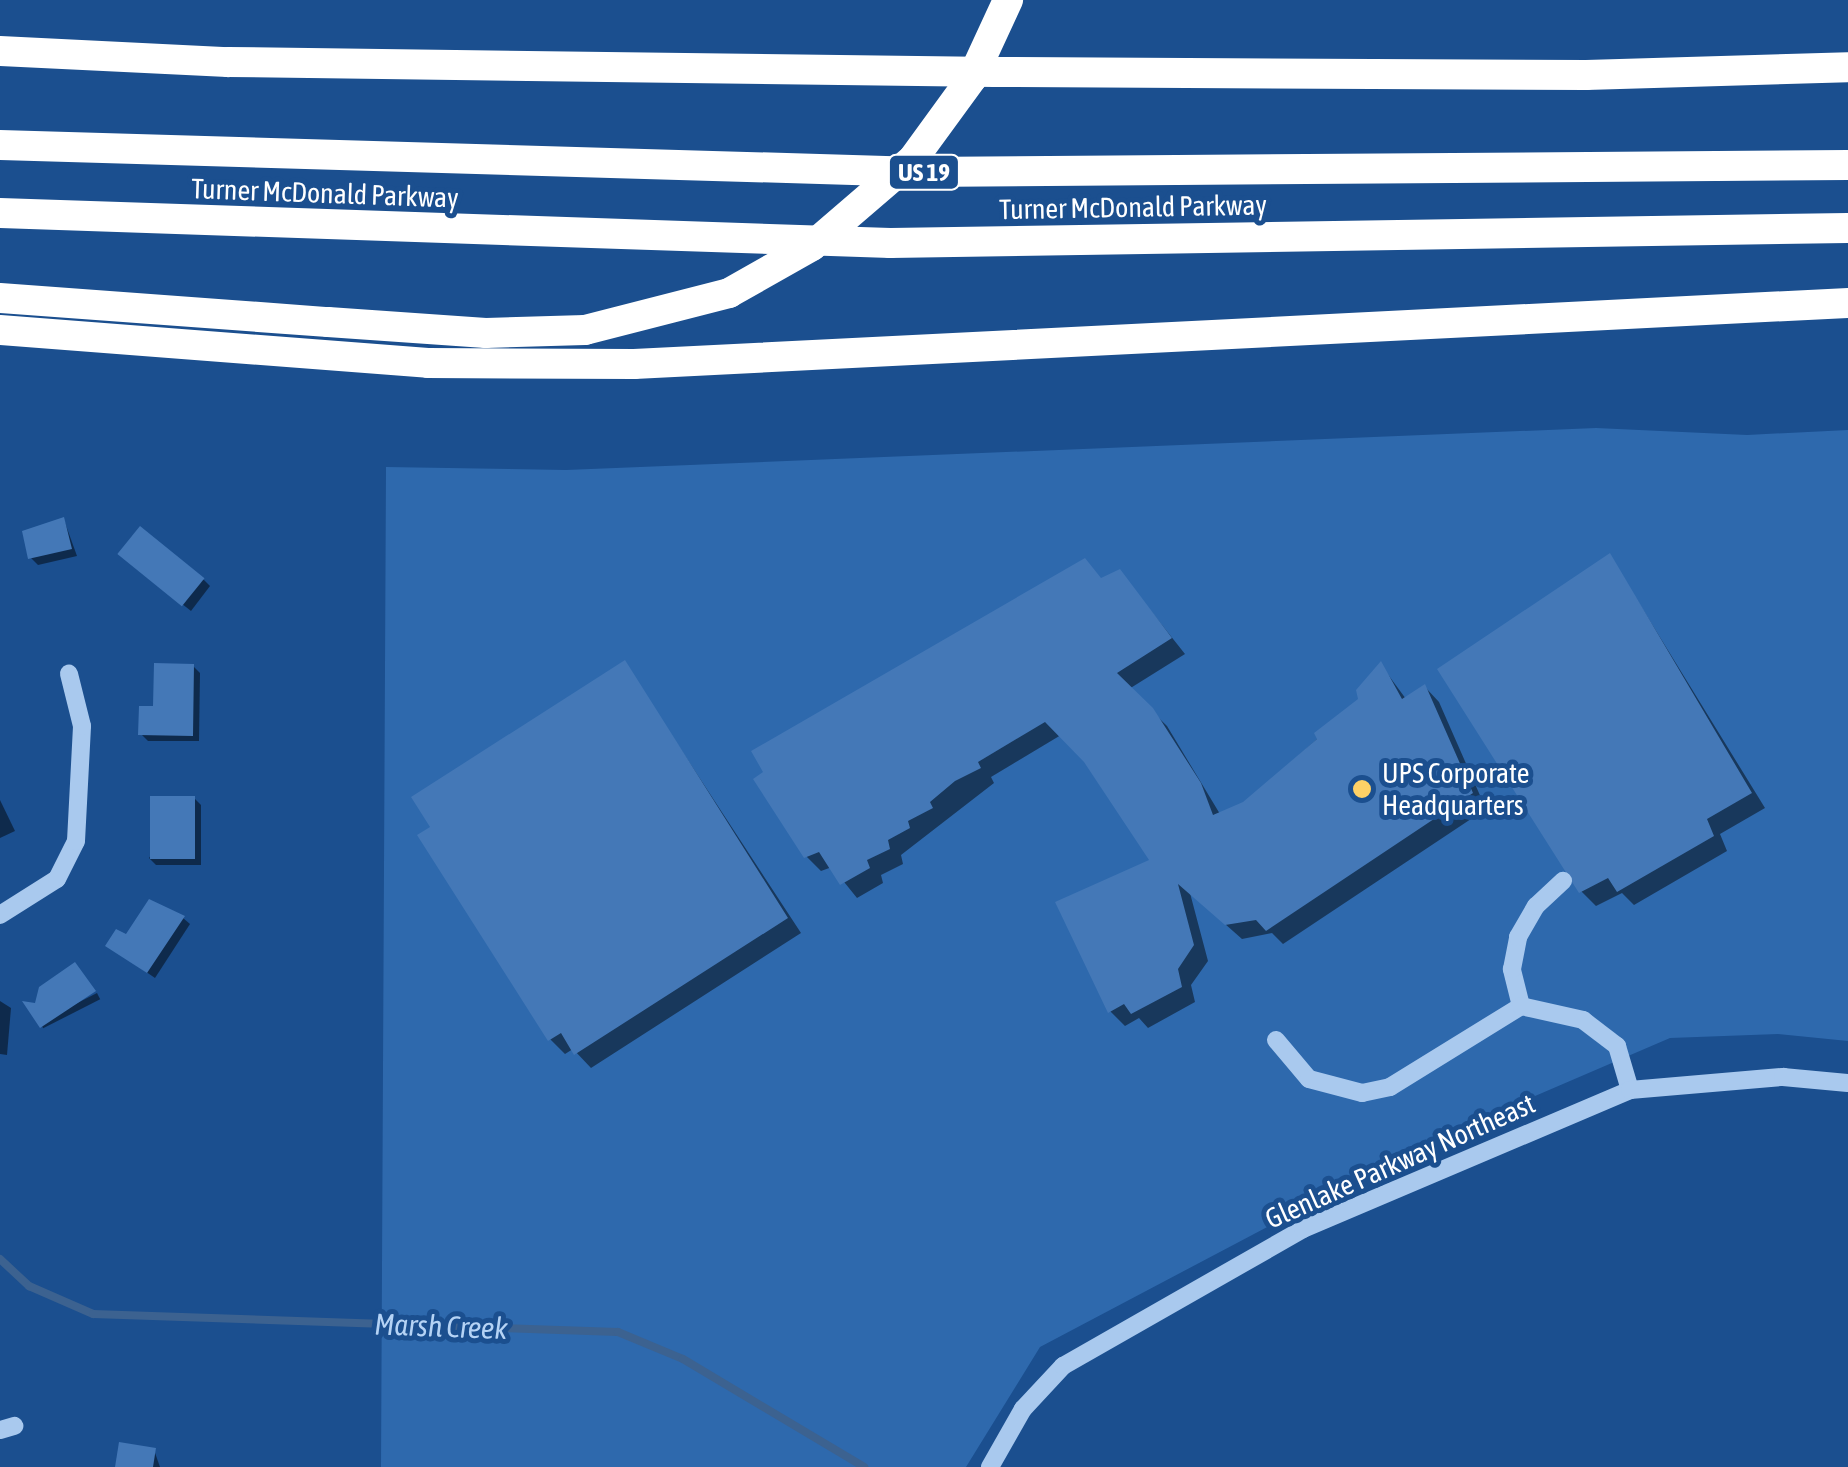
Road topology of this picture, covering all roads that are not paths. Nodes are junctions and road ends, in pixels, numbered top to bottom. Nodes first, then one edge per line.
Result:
1 (1008, 0) edge
2 (0, 51) edge
3 (1848, 67) edge
4 (0, 144) edge
5 (1848, 165) edge
6 (0, 213) edge
7 (1848, 228) edge
8 (0, 298) edge
9 (1848, 303) edge
10 (0, 330) edge
11 (69, 674) dead end
12 (1563, 881) dead end
13 (0, 915) edge
14 (1521, 1006) junction
15 (1276, 1040) dead end
16 (1848, 1083) edge
17 (1630, 1090) junction
18 (990, 1467) edge

1 - 8 highway, bridge
2 - 3 highway
4 - 5 highway, Turner McDonald Parkway / US 19
6 - 7 highway, Turner McDonald Parkway
9 - 10 highway
11 - 13 street
12 - 14 street
14 - 15 street
14 - 17 street
16 - 17 street, Glenlake Parkway Northeast
17 - 18 street, Glenlake Parkway Northeast

